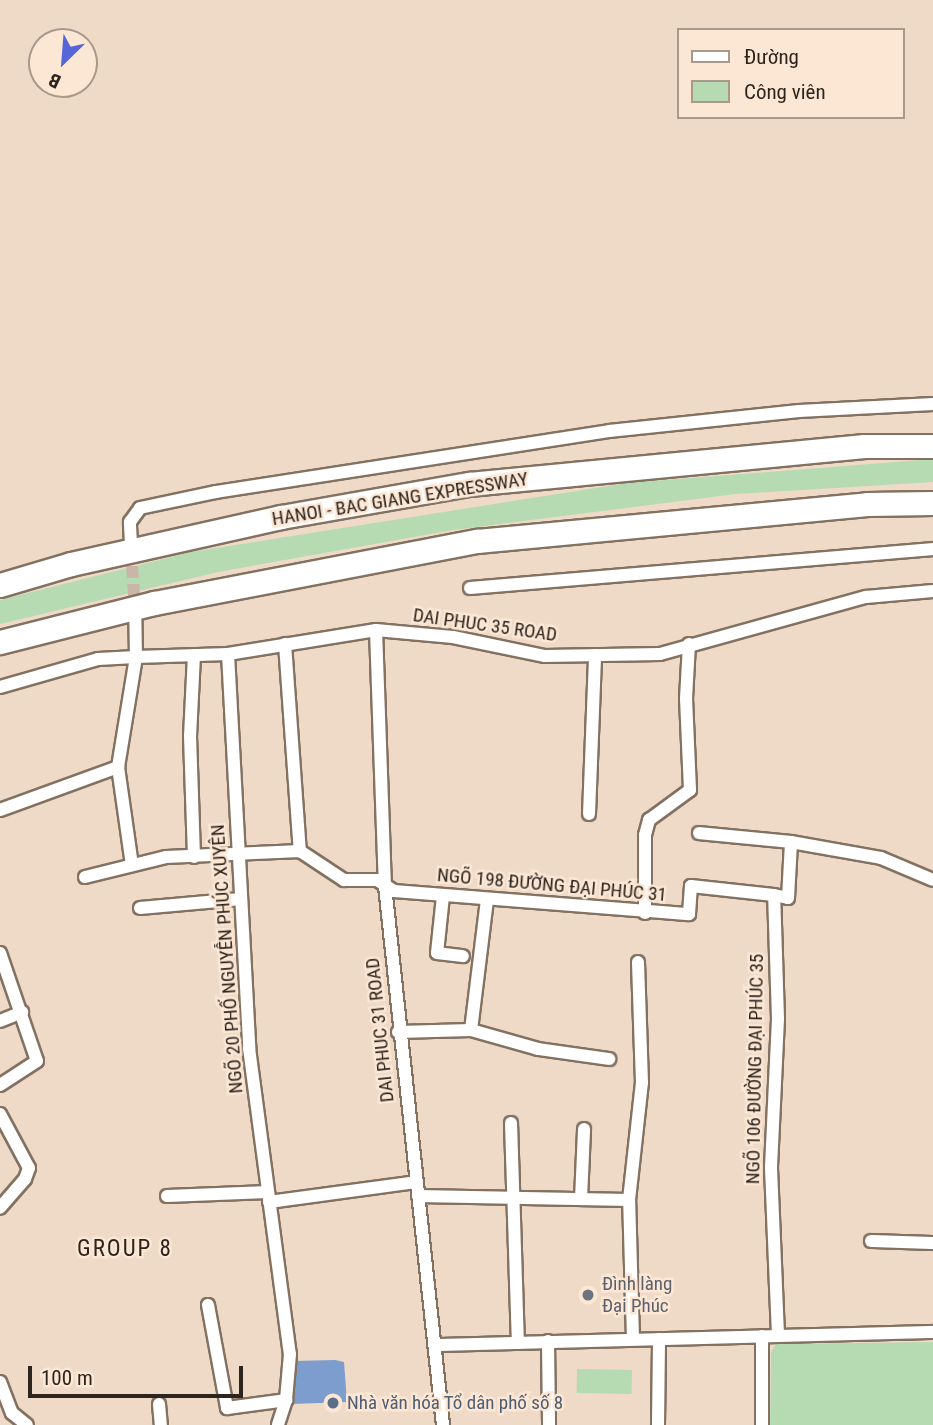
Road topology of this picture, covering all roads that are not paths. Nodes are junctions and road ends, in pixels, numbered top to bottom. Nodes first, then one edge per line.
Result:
1 (933, 404) edge
2 (933, 446) edge
3 (933, 503) edge
4 (131, 544) tunnel mouth
5 (933, 549) edge
6 (0, 585) edge
7 (470, 588) dead end
8 (933, 591) edge
9 (135, 618) tunnel mouth
10 (376, 630) junction
11 (0, 642) edge
12 (285, 644) junction
13 (689, 645) junction
14 (229, 654) junction
15 (194, 655) junction
16 (595, 655) junction
17 (136, 657) junction
18 (0, 687) edge
19 (118, 767) junction
20 (0, 810) edge
21 (589, 814) dead end
22 (699, 833) dead end
23 (791, 842) junction
24 (300, 851) junction
25 (194, 857) junction
26 (239, 857) junction
27 (132, 865) junction
28 (85, 877) dead end
29 (933, 880) edge
30 (385, 886) junction
31 (774, 895) junction
32 (443, 896) junction
33 (487, 899) junction
34 (241, 900) junction
35 (140, 908) dead end
36 (645, 913) junction
37 (0, 953) edge
38 (463, 956) dead end
39 (638, 962) dead end
40 (22, 1012) junction
41 (0, 1021) edge
42 (471, 1030) junction
43 (398, 1032) junction
44 (609, 1059) dead end
45 (0, 1085) edge
46 (0, 1114) edge
47 (511, 1123) dead end
48 (584, 1129) dead end
49 (417, 1189) junction
50 (167, 1196) dead end
51 (268, 1197) junction
52 (513, 1198) junction
53 (581, 1199) junction
54 (629, 1200) junction
55 (0, 1208) edge
56 (871, 1241) dead end
57 (933, 1243) edge
58 (208, 1305) dead end
59 (933, 1332) edge
60 (778, 1335) junction
61 (762, 1336) junction
62 (634, 1339) junction
63 (659, 1339) junction
64 (548, 1341) junction
65 (518, 1343) junction
66 (436, 1345) junction
67 (0, 1382) edge
68 (286, 1400) junction
69 (159, 1404) dead end
70 (27, 1425) edge
71 (161, 1425) edge
72 (278, 1425) edge
73 (443, 1425) edge
74 (549, 1425) edge
75 (658, 1425) edge
76 (762, 1425) edge

1 - 4 street
2 - 6 highway, HANOI - BAC GIANG EXPRESSWAY
3 - 11 highway
5 - 7 street
8 - 13 street, DAI PHUC 35 ROAD
9 - 17 street
10 - 12 street, DAI PHUC 35 ROAD
10 - 16 street, DAI PHUC 35 ROAD
10 - 30 street, DAI PHUC 31 ROAD
12 - 14 street, DAI PHUC 35 ROAD
12 - 24 street
13 - 16 street, DAI PHUC 35 ROAD
13 - 36 street
14 - 15 street, DAI PHUC 35 ROAD
14 - 26 street, NGÕ 20 PHỐ NGUYỄN PHÚC XUYÊN
15 - 17 street, DAI PHUC 35 ROAD
15 - 25 street
16 - 21 street
17 - 18 street, DAI PHUC 35 ROAD
17 - 19 street
19 - 20 street
19 - 27 street
22 - 23 street
23 - 29 street
23 - 31 street
24 - 26 street
24 - 30 street, NGÕ 198 ĐƯỜNG ĐẠI PHÚC 31
25 - 26 street
25 - 27 street
26 - 34 street, NGÕ 20 PHỐ NGUYỄN PHÚC XUYÊN
27 - 28 street
30 - 32 street, NGÕ 198 ĐƯỜNG ĐẠI PHÚC 31
30 - 43 street, DAI PHUC 31 ROAD
31 - 36 street, NGÕ 198 ĐƯỜNG ĐẠI PHÚC 31
31 - 60 street, NGÕ 106 ĐƯỜNG ĐẠI PHÚC 35
32 - 33 street, NGÕ 198 ĐƯỜNG ĐẠI PHÚC 31
32 - 38 street
33 - 36 street, NGÕ 198 ĐƯỜNG ĐẠI PHÚC 31
33 - 42 street
34 - 35 street
34 - 51 street, NGÕ 20 PHỐ NGUYỄN PHÚC XUYÊN
37 - 40 street
39 - 54 street
40 - 41 street
40 - 45 street
42 - 43 street
42 - 44 street
43 - 49 street, DAI PHUC 31 ROAD
46 - 55 street
47 - 52 street
48 - 53 street
49 - 51 street
49 - 52 street
49 - 66 street, DAI PHUC 31 ROAD
50 - 51 street
51 - 68 street, NGÕ 20 PHỐ NGUYỄN PHÚC XUYÊN
52 - 53 street
52 - 65 street
53 - 54 street
54 - 62 street
56 - 57 street
58 - 68 street
59 - 60 street
60 - 61 street
61 - 63 street
61 - 76 street
62 - 63 street
62 - 64 street
63 - 75 street
64 - 65 street
64 - 74 street
65 - 66 street
66 - 73 street, DAI PHUC 31 ROAD
67 - 70 street
68 - 72 street, NGÕ 20 PHỐ NGUYỄN PHÚC XUYÊN
69 - 71 street

